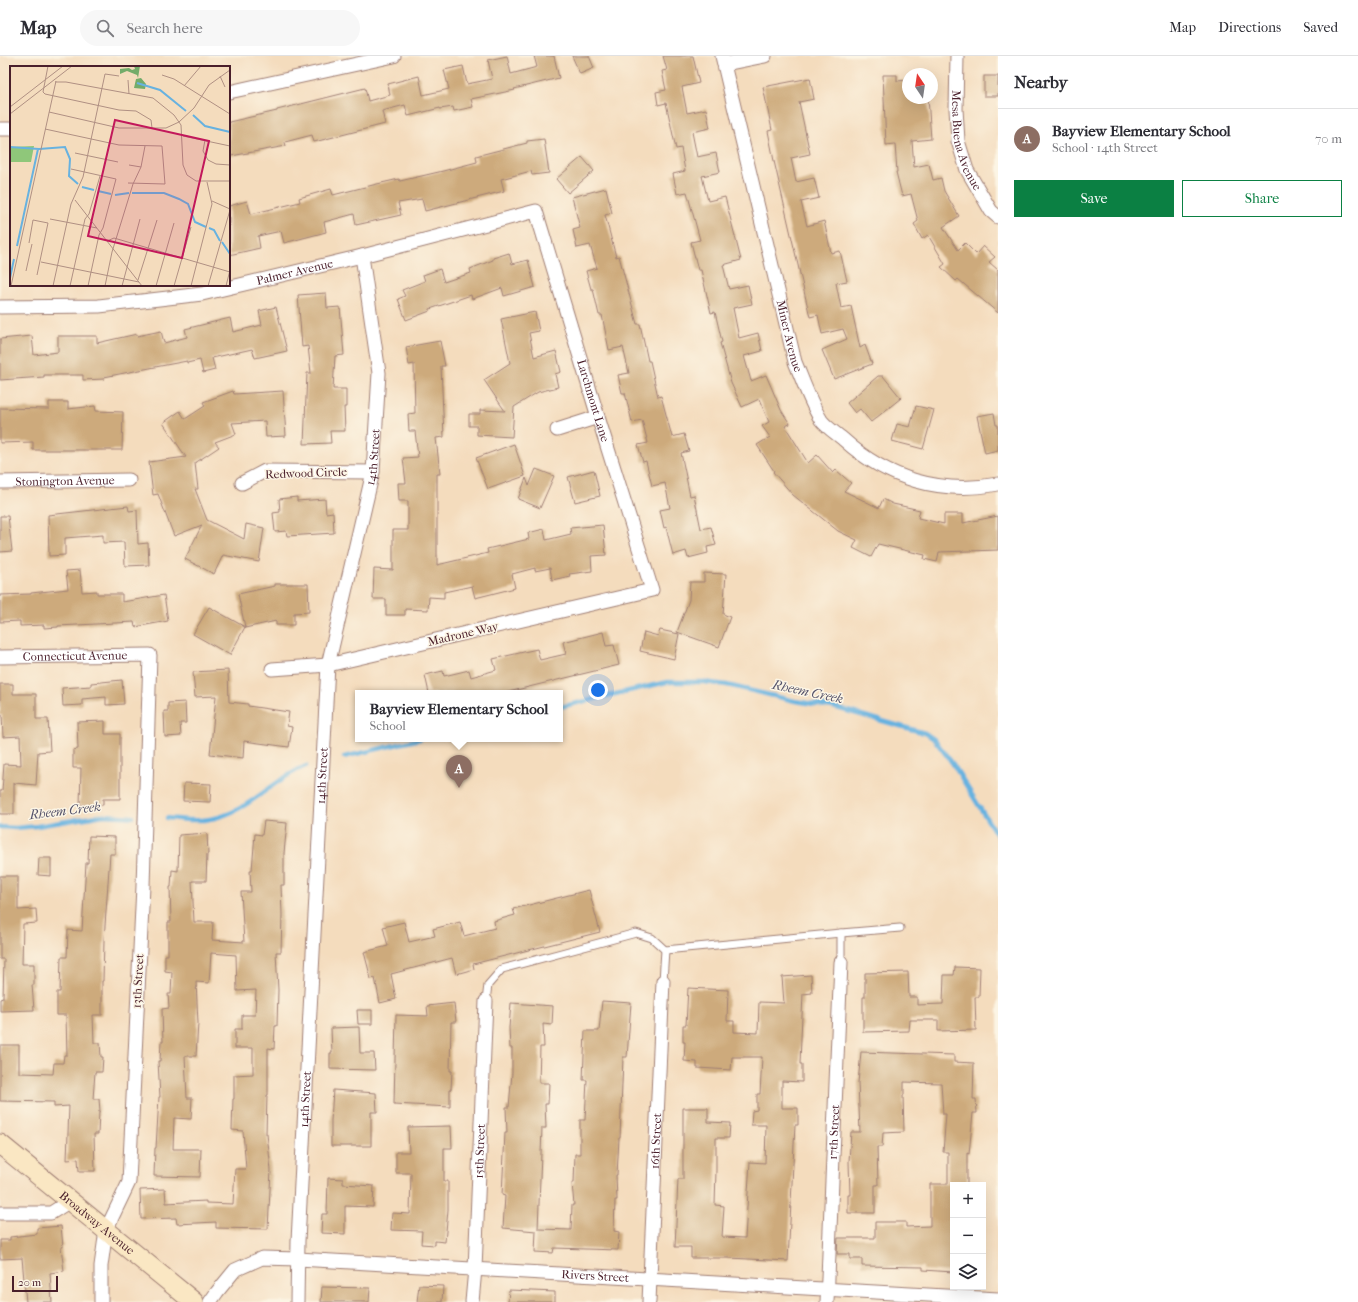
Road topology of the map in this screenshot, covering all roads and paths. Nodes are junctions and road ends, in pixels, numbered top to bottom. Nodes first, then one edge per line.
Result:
1 (394, 56) edge
2 (765, 56) edge
3 (957, 56) edge
4 (724, 60) edge
5 (230, 92) edge
6 (536, 211) joint
7 (998, 217) edge
8 (362, 256) junction
9 (0, 307) edge
10 (598, 417) junction
11 (557, 430) dead end
12 (373, 472) junction
13 (129, 480) dead end
14 (0, 482) edge
15 (242, 483) dead end
16 (998, 484) edge
17 (652, 590) joint
18 (150, 655) joint
19 (0, 656) edge
20 (328, 665) junction
21 (272, 669) dead end
22 (900, 928) dead end
23 (841, 933) junction
24 (665, 950) junction
25 (841, 962) joint
26 (663, 981) joint
27 (486, 1001) joint
28 (0, 1144) edge
29 (70, 1201) junction
30 (0, 1213) edge
31 (106, 1230) junction
32 (298, 1259) junction
33 (475, 1270) junction
34 (651, 1279) junction
35 (828, 1296) edge
36 (998, 1299) edge
37 (101, 1302) edge
38 (194, 1302) edge
39 (210, 1302) edge
40 (297, 1302) edge
41 (472, 1302) edge
42 (649, 1302) edge

1 - 5 street
2 - 4 street
3 - 7 street, Mesa Buena Avenue
4 - 16 street, Miner Avenue
6 - 8 street, Palmer Avenue
6 - 10 street, Larchmont Lane
8 - 9 street, Palmer Avenue
8 - 12 street, 14th Street
10 - 11 street
10 - 17 street, Larchmont Lane
12 - 15 street, Redwood Circle
12 - 20 street, 14th Street
13 - 14 street, Stonington Avenue
17 - 20 street, Madrone Way
18 - 19 street, Connecticut Avenue
18 - 31 street, 13th Street
20 - 21 street, Madrone Way
20 - 32 street, 14th Street
22 - 23 lane
23 - 24 lane
23 - 25 lane
24 - 26 lane
24 - 27 lane
25 - 35 street, 17th Street
26 - 34 street, 16th Street
27 - 33 street, 15th Street
28 - 29 street, Broadway Avenue
29 - 30 street
29 - 31 street, Broadway Avenue
31 - 37 street, 13th Street
31 - 38 street, Broadway Avenue
32 - 33 street, Rivers Street
32 - 39 street, Rivers Street
32 - 40 street, 14th Street
33 - 34 street, Rivers Street
33 - 41 street, 15th Street
34 - 35 street, Rivers Street
34 - 42 street, 16th Street
35 - 36 street, Rivers Street

